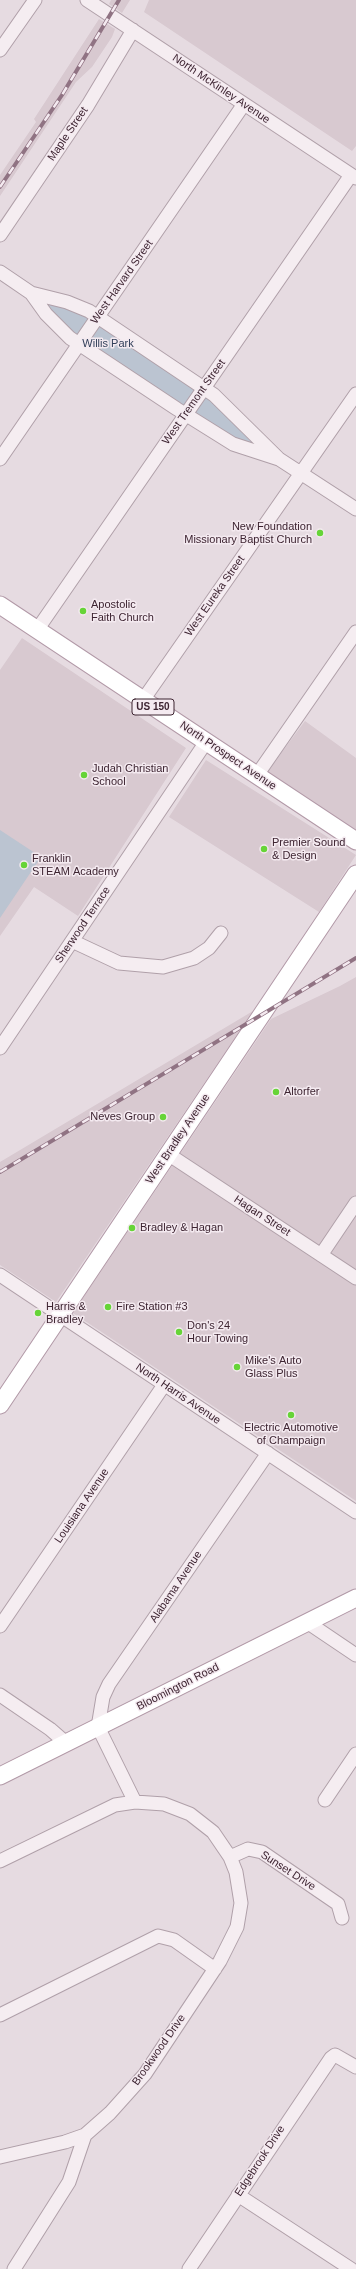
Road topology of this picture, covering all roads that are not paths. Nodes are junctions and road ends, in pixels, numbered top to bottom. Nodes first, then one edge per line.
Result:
1 (34, 0) edge
2 (87, 0) edge
3 (133, 30) junction
4 (0, 50) edge
5 (244, 104) junction
6 (354, 177) edge
7 (0, 235) edge
8 (0, 272) edge
9 (31, 293) junction
10 (98, 317) junction
11 (79, 344) junction
12 (204, 388) junction
13 (356, 394) edge
14 (185, 415) junction
15 (0, 458) edge
16 (279, 459) junction
17 (301, 473) junction
18 (356, 508) edge
19 (0, 605) edge
20 (37, 630) junction
21 (356, 632) edge
22 (143, 700) junction
23 (206, 742) junction
24 (257, 775) junction
25 (356, 841) edge
26 (356, 874) edge
27 (221, 933) dead end
28 (72, 941) junction
29 (0, 1048) edge
30 (168, 1154) junction
31 (356, 1203) edge
32 (321, 1255) junction
33 (0, 1276) edge
34 (356, 1278) edge
35 (60, 1315) junction
36 (164, 1385) junction
37 (0, 1405) edge
38 (268, 1454) junction
39 (356, 1512) edge
40 (356, 1598) edge
41 (308, 1622) junction
42 (0, 1626) edge
43 (356, 1655) edge
44 (0, 1695) edge
45 (98, 1727) junction
46 (66, 1743) junction
47 (356, 1754) edge
48 (0, 1776) edge
49 (325, 1800) dead end
50 (134, 1802) junction
51 (230, 1857) junction
52 (0, 1861) edge
53 (342, 1918) dead end
54 (215, 1969) junction
55 (0, 2015) edge
56 (356, 2068) edge
57 (84, 2136) junction
58 (0, 2157) edge
59 (238, 2195) junction
60 (14, 2269) edge
61 (189, 2269) edge
62 (351, 2269) edge

1 - 4 street
2 - 3 street, North McKinley Avenue
3 - 5 street, North McKinley Avenue
3 - 7 street, Maple Street
5 - 6 street, North McKinley Avenue
5 - 10 street, West Harvard Street
6 - 12 street, West Tremont Street
8 - 9 street
9 - 10 street
9 - 11 street
10 - 11 street, West Harvard Street
10 - 12 street
11 - 14 street
11 - 15 street, West Harvard Street
12 - 14 street, West Tremont Street
12 - 16 street
13 - 17 street, West Eureka Street
14 - 16 street
14 - 20 street, West Tremont Street
16 - 17 street
17 - 18 street
17 - 22 street, West Eureka Street
19 - 20 main road, North Prospect Avenue / US 150
20 - 22 main road, North Prospect Avenue / US 150
21 - 24 street
22 - 23 main road, North Prospect Avenue / US 150
23 - 24 main road, North Prospect Avenue / US 150
23 - 28 street, Sherwood Terrace
24 - 25 main road, North Prospect Avenue / US 150
26 - 30 main road, West Bradley Avenue
27 - 28 street
28 - 29 street, Sherwood Terrace
30 - 32 street, Hagan Street
30 - 35 main road, West Bradley Avenue
31 - 32 street
32 - 34 street, Hagan Street
33 - 35 street, North Harris Avenue
35 - 36 street, North Harris Avenue
35 - 37 main road, West Bradley Avenue
36 - 38 street, North Harris Avenue
36 - 42 street, Louisiana Avenue
38 - 39 street, North Harris Avenue
38 - 45 street, Alabama Avenue
40 - 41 main road, Bloomington Road
41 - 43 street
41 - 45 main road, Bloomington Road
44 - 46 street
45 - 46 main road, Bloomington Road
45 - 50 street
46 - 48 main road, Bloomington Road
47 - 49 street
50 - 51 street
50 - 52 street
51 - 53 street, Sunset Drive
51 - 54 street, Brookwood Drive
54 - 55 street
54 - 57 street, Brookwood Drive
56 - 59 street, Edgebrook Drive
57 - 58 street
57 - 60 street
59 - 61 street, Edgebrook Drive
59 - 62 street

